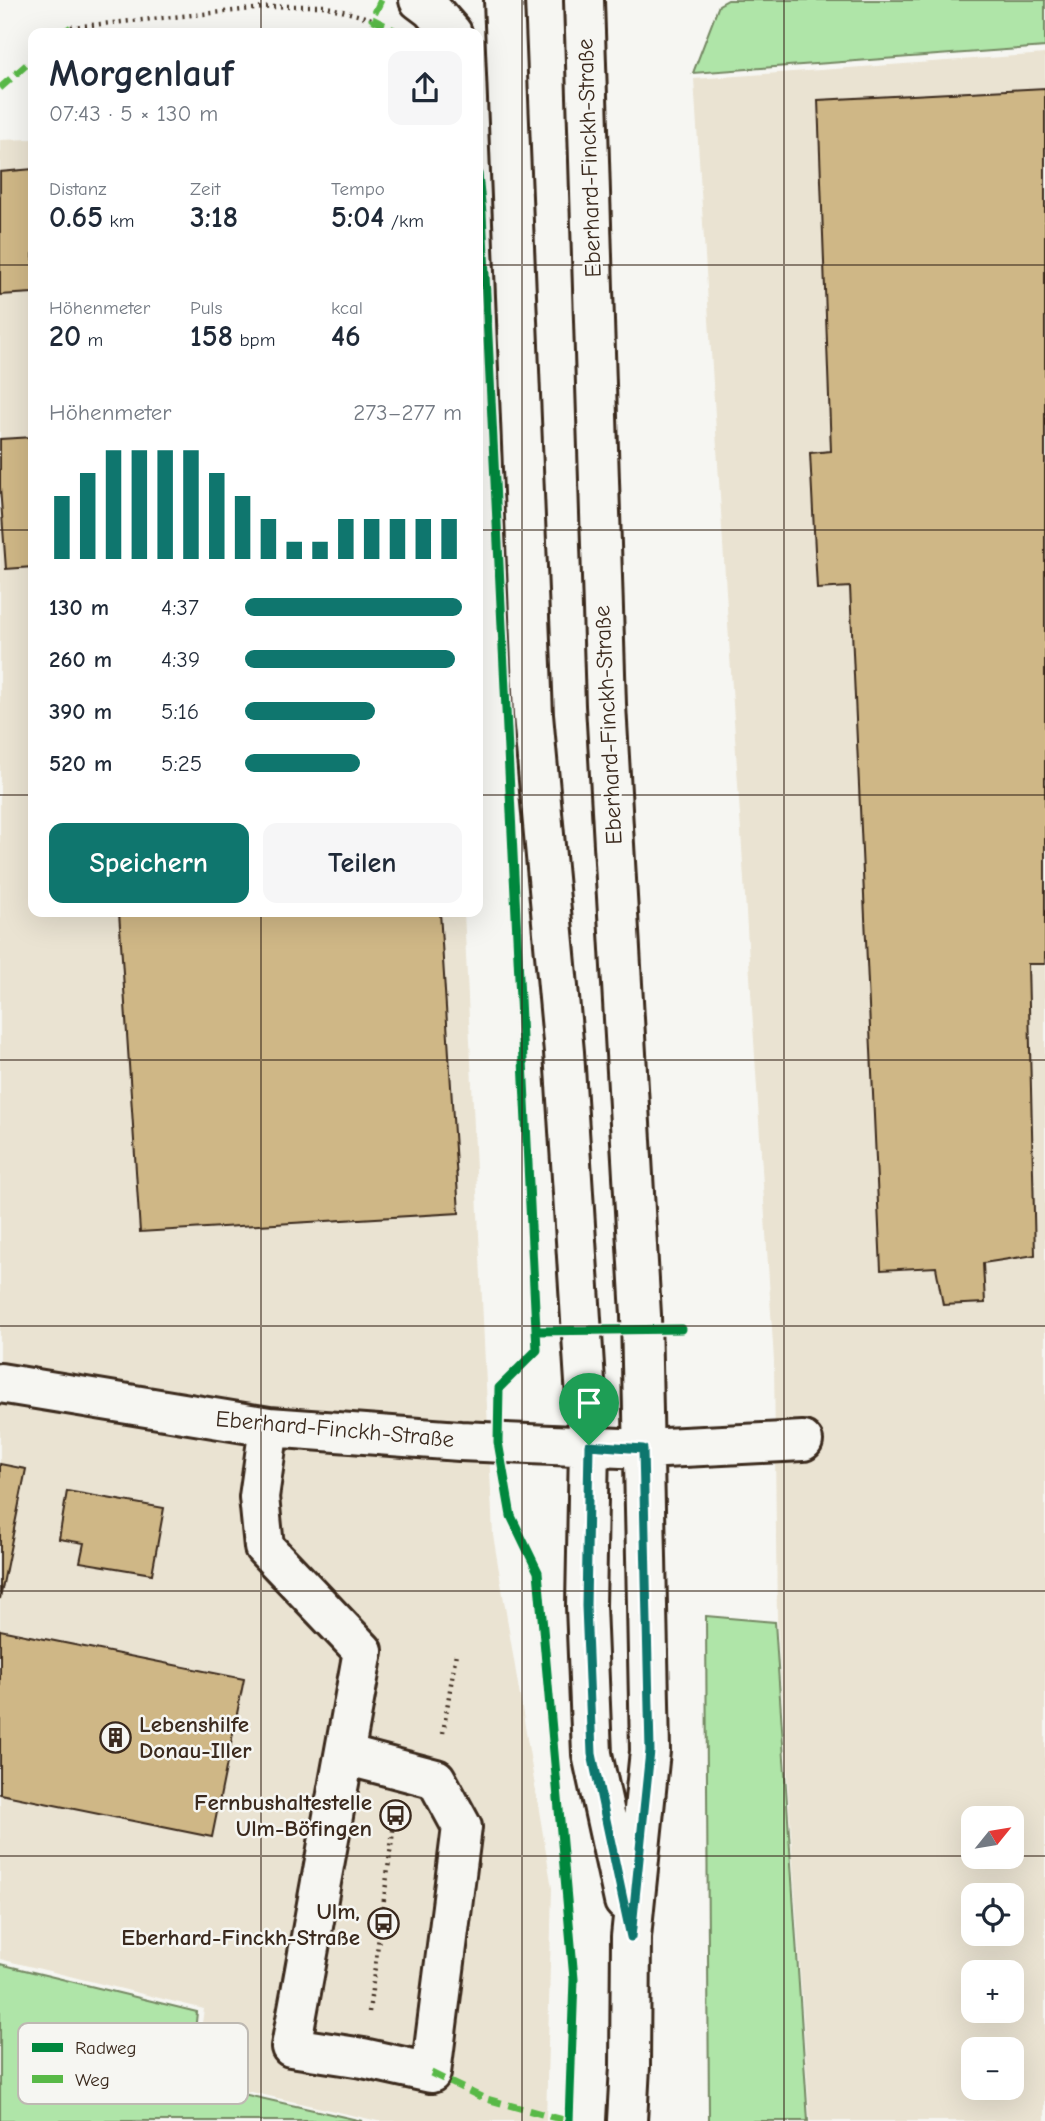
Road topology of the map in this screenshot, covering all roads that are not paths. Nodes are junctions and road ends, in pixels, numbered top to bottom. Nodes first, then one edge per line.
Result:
1 (419, 0) edge
2 (504, 0) edge
3 (584, 0) edge
4 (610, 0) edge
5 (448, 28) edge
6 (483, 84) edge
7 (587, 101) junction
8 (509, 142) junction
9 (0, 1382) edge
10 (269, 1427) junction
11 (803, 1441) dead end
12 (589, 1445) junction
13 (643, 1449) junction
14 (345, 1755) junction
15 (631, 1937) junction
16 (627, 2121) edge

1 - 5 street
2 - 8 street, Eberhard-Finckh-Straße
3 - 7 street, Eberhard-Finckh-Straße
4 - 7 street
6 - 8 street
7 - 13 street, Eberhard-Finckh-Straße
8 - 12 street, Eberhard-Finckh-Straße
9 - 10 street, Eberhard-Finckh-Straße
10 - 12 street, Eberhard-Finckh-Straße
10 - 14 street
11 - 13 street
12 - 13 street, Eberhard-Finckh-Straße
12 - 15 street, Eberhard-Finckh-Straße
13 - 15 street, Eberhard-Finckh-Straße
14 - 14 street
15 - 16 street, Eberhard-Finckh-Straße

